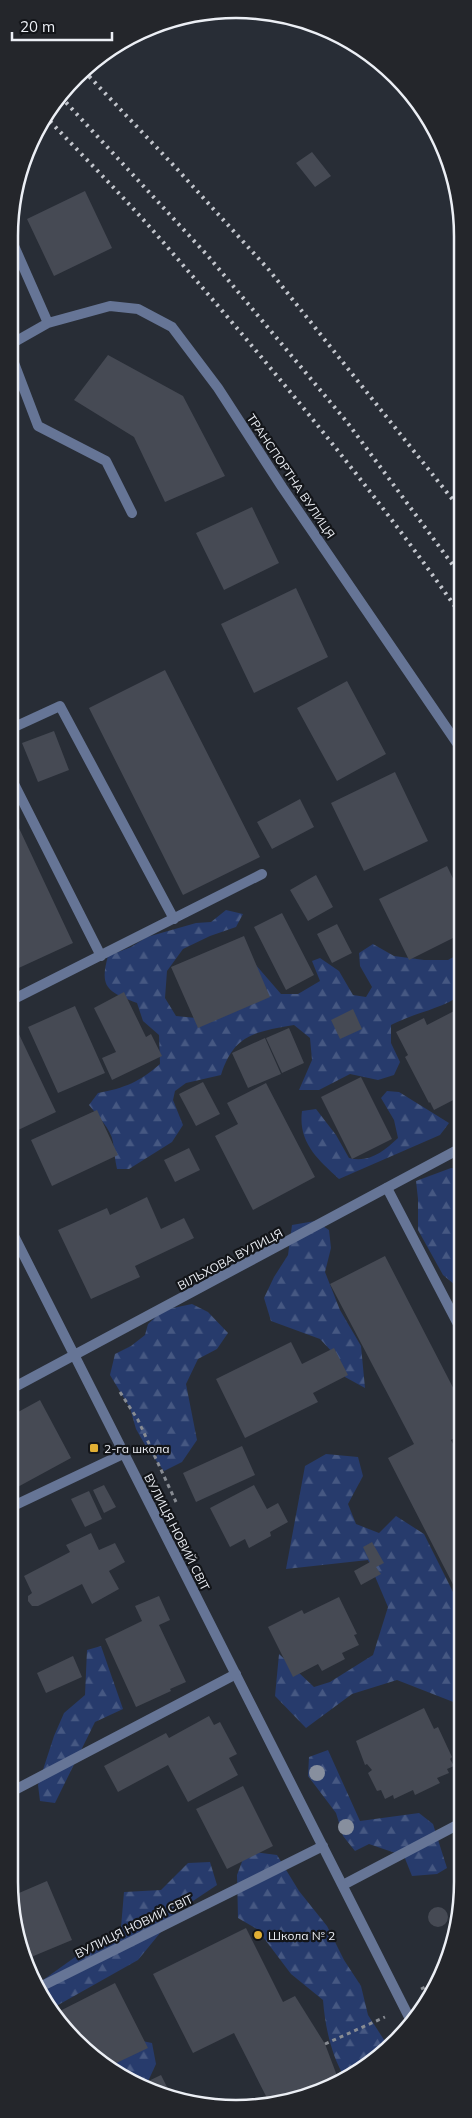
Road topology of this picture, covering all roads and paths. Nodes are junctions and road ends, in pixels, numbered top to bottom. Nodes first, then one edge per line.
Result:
1 (18, 255) edge
2 (48, 324) junction
3 (18, 340) edge
4 (18, 375) edge
5 (132, 513) dead end
6 (18, 725) edge
7 (454, 739) edge
8 (18, 792) edge
9 (262, 874) dead end
10 (174, 919) junction
11 (101, 956) junction
12 (18, 997) edge
13 (454, 1152) edge
14 (387, 1188) junction
15 (18, 1244) edge
16 (454, 1317) edge
17 (74, 1356) junction
18 (18, 1385) edge
19 (123, 1454) junction
20 (18, 1504) edge
21 (236, 1674) junction
22 (18, 1788) edge
23 (454, 1827) edge
24 (323, 1846) junction
25 (343, 1885) junction
26 (44, 1985) edge
27 (428, 1986) edge
28 (419, 1990) dead end
29 (390, 2015) dead end
30 (408, 2016) edge
31 (325, 2044) dead end

1 - 2 street
2 - 3 street, ТРАНСПОРТНА ВУЛИЦЯ
2 - 7 street, ТРАНСПОРТНА ВУЛИЦЯ
4 - 5 street
6 - 10 street
8 - 11 street
9 - 10 street
10 - 11 street
11 - 12 street
13 - 14 street, ВІЛЬХОВА ВУЛИЦЯ
14 - 16 street
14 - 17 street, ВІЛЬХОВА ВУЛИЦЯ
15 - 17 street, ВУЛИЦЯ НОВИЙ СВІТ
17 - 18 street, ВІЛЬХОВА ВУЛИЦЯ
17 - 19 street, ВУЛИЦЯ НОВИЙ СВІТ
19 - 20 street
19 - 21 street, ВУЛИЦЯ НОВИЙ СВІТ
21 - 22 street
21 - 24 street, ВУЛИЦЯ НОВИЙ СВІТ
23 - 25 street
24 - 25 street, ВУЛИЦЯ НОВИЙ СВІТ
24 - 26 street, ВУЛИЦЯ НОВИЙ СВІТ
25 - 30 street, ВУЛИЦЯ НОВИЙ СВІТ
27 - 28 path
29 - 31 path

